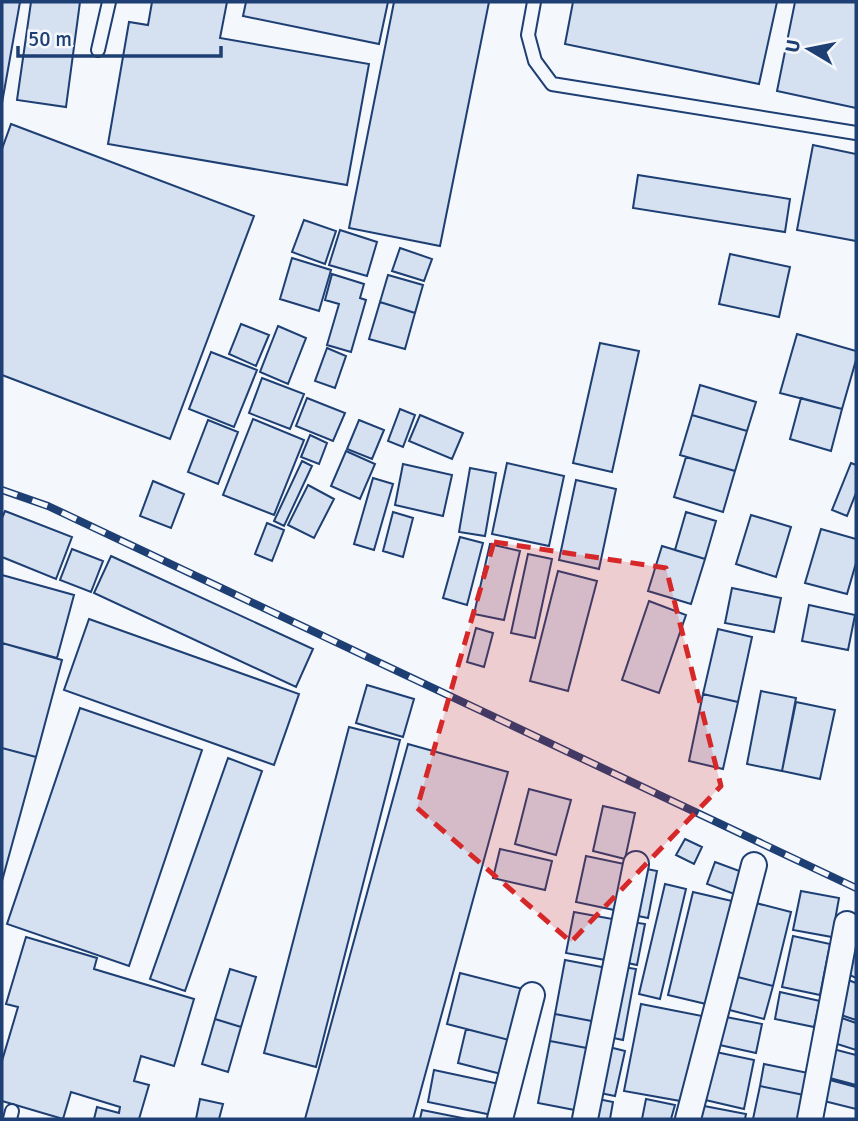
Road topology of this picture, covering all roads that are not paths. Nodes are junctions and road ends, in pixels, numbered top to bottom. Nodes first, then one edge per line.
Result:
1 (109, 2) edge
2 (534, 2) edge
3 (98, 50) dead end
4 (856, 133) edge
5 (636, 864) dead end
6 (754, 865) dead end
7 (847, 924) dead end
8 (532, 995) dead end
9 (500, 1119) edge
10 (585, 1119) edge
11 (688, 1119) edge
12 (810, 1119) edge

1 - 3 lane
2 - 4 lane
5 - 10 street
6 - 11 street
7 - 12 street
8 - 9 street

